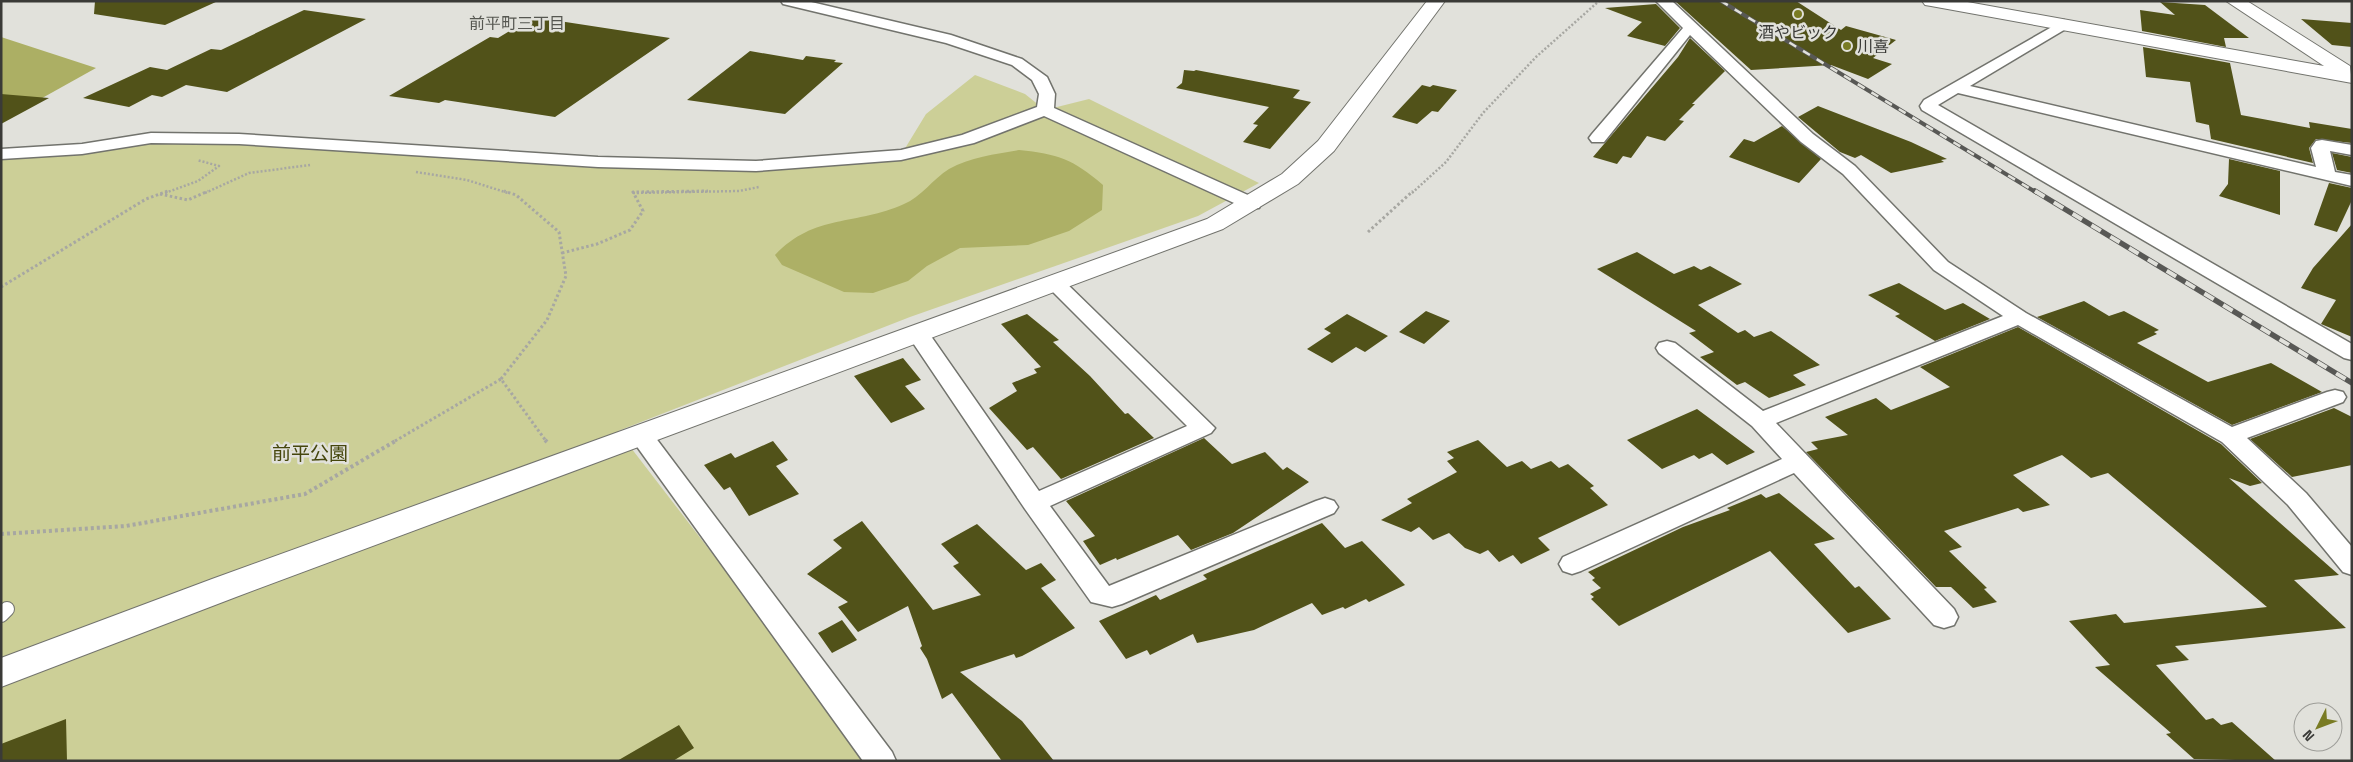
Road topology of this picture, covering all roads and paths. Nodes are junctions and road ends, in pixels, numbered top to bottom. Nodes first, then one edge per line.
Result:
1 (788, 1) edge
2 (1436, 1) edge
3 (1599, 1) edge
4 (1663, 1) edge
5 (1931, 1) edge
6 (2235, 1) edge
7 (2064, 24) junction
8 (1692, 29) junction
9 (2352, 76) edge
10 (1956, 88) junction
11 (1045, 110) junction
12 (1598, 138) dead end
13 (2352, 150) edge
14 (1, 154) edge
15 (190, 158) dead end
16 (316, 166) dead end
17 (409, 171) dead end
18 (2326, 175) junction
19 (2352, 181) edge
20 (767, 186) dead end
21 (160, 194) junction
22 (1252, 204) junction
23 (1368, 232) dead end
24 (562, 253) junction
25 (1055, 283) junction
26 (1, 287) edge
27 (2019, 318) junction
28 (918, 334) junction
29 (1667, 348) dead end
30 (2352, 353) edge
31 (502, 379) junction
32 (2335, 397) dead end
33 (1760, 421) junction
34 (641, 435) junction
35 (2230, 436) junction
36 (1798, 462) junction
37 (563, 465) junction
38 (1034, 503) junction
39 (1324, 507) dead end
40 (1, 534) edge
41 (1572, 564) dead end
42 (2352, 565) edge
43 (1944, 617) dead end
44 (1, 673) edge
45 (881, 761) edge

1 - 11 street
2 - 22 street
3 - 23 path
4 - 8 street
5 - 7 street
6 - 9 street
7 - 9 street
7 - 10 street
8 - 12 street
8 - 27 street
10 - 18 street
10 - 30 street
11 - 14 street
11 - 22 street
13 - 18 street
15 - 21 path
16 - 21 path
17 - 24 path
18 - 19 street
20 - 24 path
21 - 26 path
22 - 25 street
24 - 31 path
25 - 28 street
25 - 38 street
27 - 33 street
27 - 35 street
28 - 34 street
28 - 38 street
29 - 33 street
31 - 37 path
31 - 40 path
32 - 35 street
33 - 36 street
34 - 37 street
34 - 45 street
35 - 42 street
36 - 41 street
36 - 43 street
37 - 44 street
38 - 39 street

